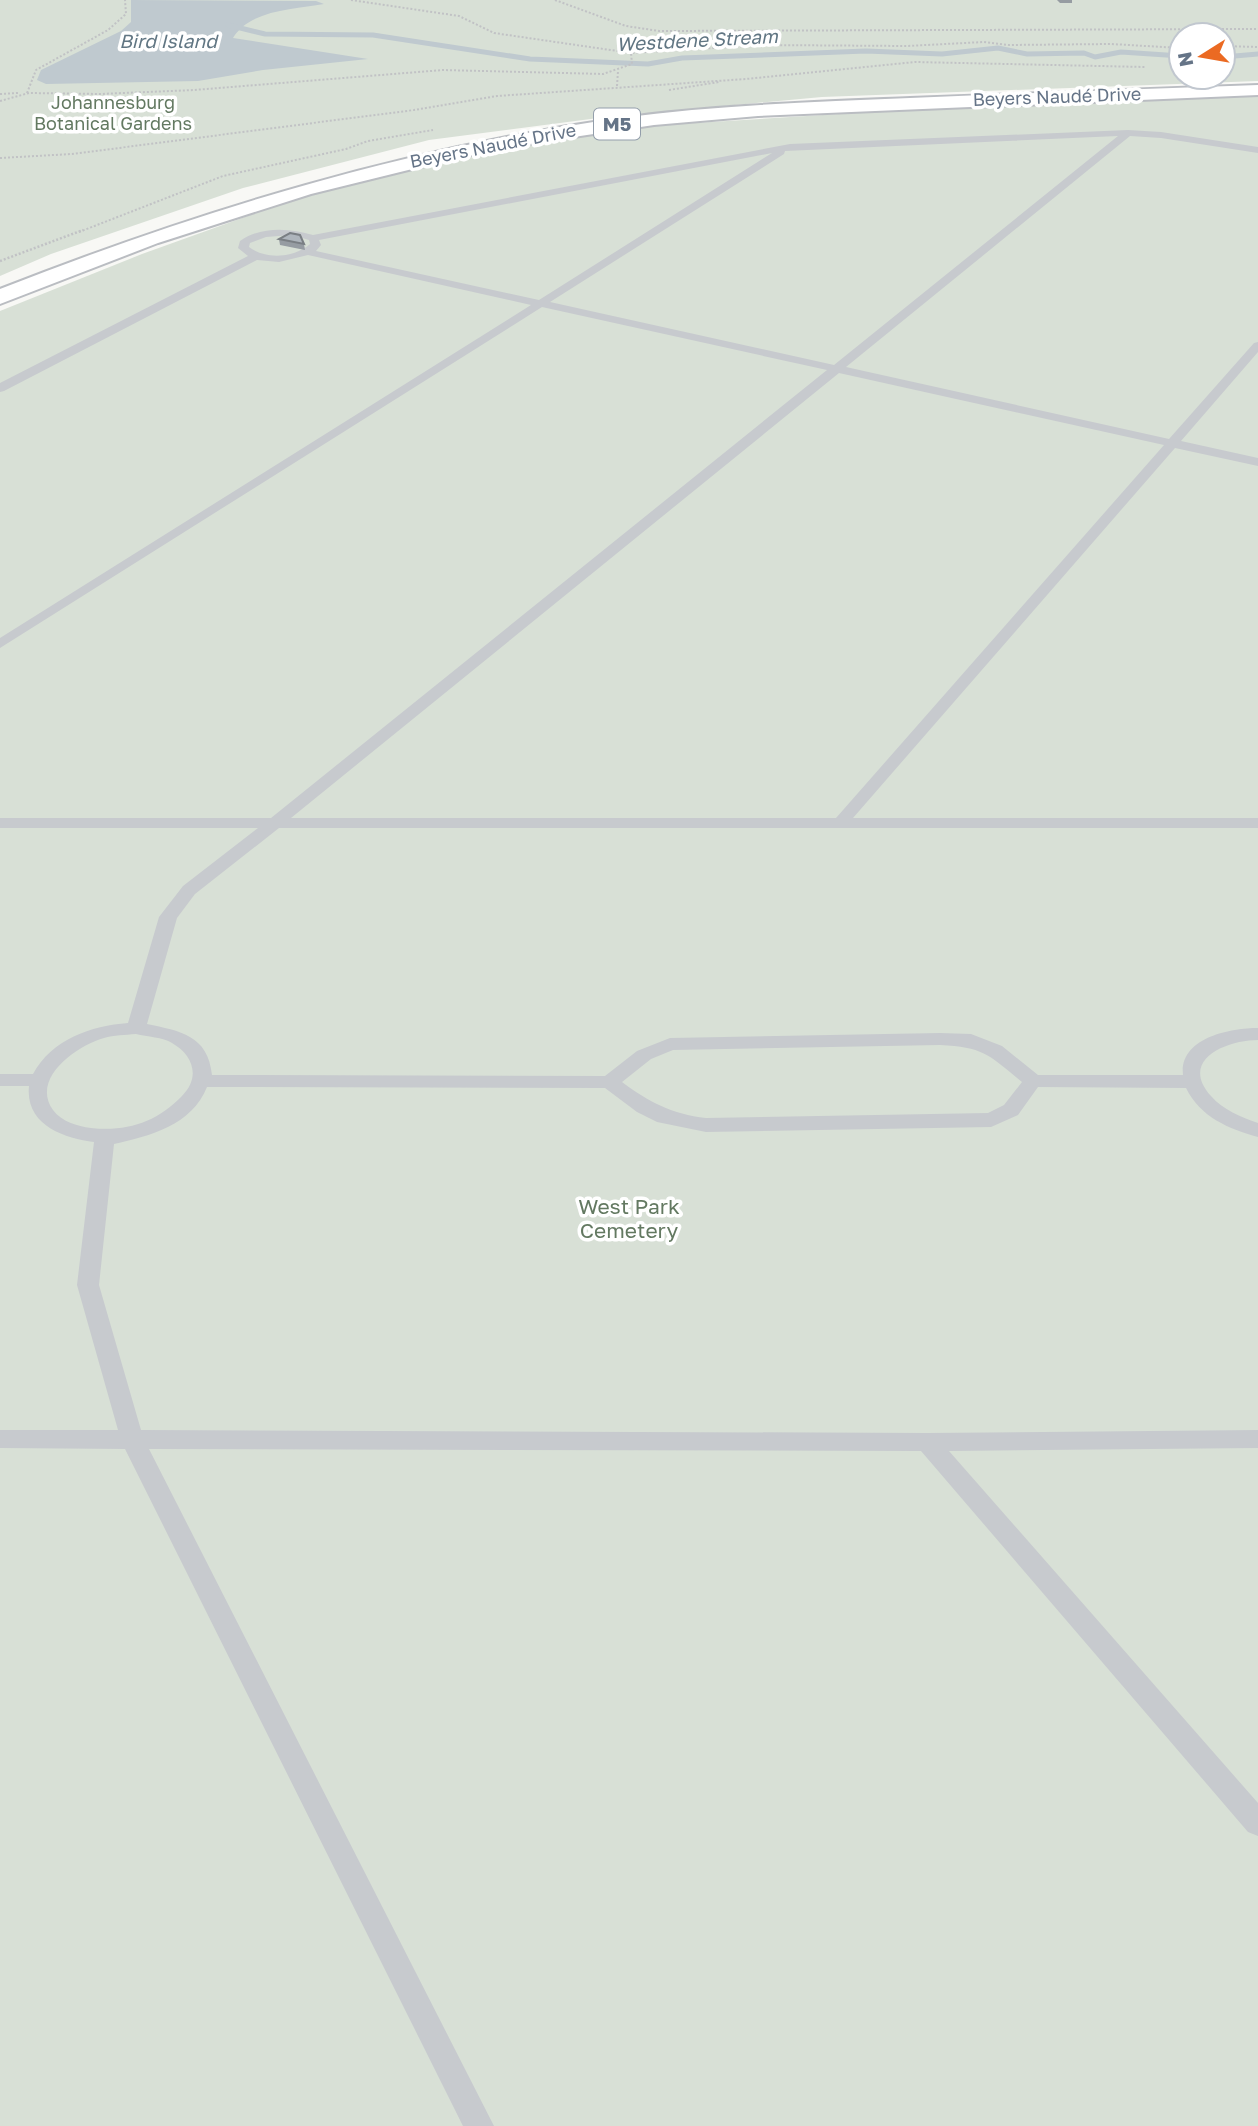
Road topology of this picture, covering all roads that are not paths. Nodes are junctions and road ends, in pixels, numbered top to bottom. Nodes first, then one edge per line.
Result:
1 (1258, 88) edge
2 (1128, 133) junction
3 (790, 147) junction
4 (1258, 150) edge
5 (313, 239) junction
6 (308, 252) junction
7 (256, 256) junction
8 (0, 287) edge
9 (0, 297) edge
10 (543, 305) junction
11 (1258, 345) edge
12 (833, 370) junction
13 (0, 388) edge
14 (1171, 443) junction
15 (1258, 463) edge
16 (0, 644) edge
17 (841, 822) junction
18 (0, 823) edge
19 (275, 823) junction
20 (1258, 823) edge
21 (136, 1028) junction
22 (1258, 1034) edge
23 (0, 1080) edge
24 (40, 1080) junction
25 (203, 1081) junction
26 (1033, 1081) junction
27 (609, 1082) junction
28 (1194, 1082) junction
29 (1258, 1130) edge
30 (105, 1137) junction
31 (0, 1439) edge
32 (132, 1439) junction
33 (1258, 1439) edge
34 (927, 1442) junction
35 (1258, 1823) edge
36 (479, 2126) edge

1 - 8 main road, Beyers Naudé Drive / M5
1 - 9 main road, Beyers Naudé Drive / M5
2 - 3 lane
2 - 4 lane
2 - 12 lane
3 - 5 lane
3 - 10 lane
5 - 6 lane
5 - 7 lane
6 - 7 lane
6 - 10 lane
7 - 13 lane
10 - 12 lane
10 - 16 lane
11 - 14 lane
12 - 14 lane
12 - 19 lane
14 - 15 lane
14 - 17 lane
17 - 19 lane
17 - 20 lane
18 - 19 lane
19 - 21 lane
21 - 24 lane
21 - 25 lane
22 - 28 lane
23 - 24 lane
24 - 30 lane
25 - 27 lane
25 - 30 lane
26 - 27 lane
26 - 27 lane
26 - 28 lane
28 - 29 lane
30 - 32 lane
31 - 32 lane
32 - 34 lane
32 - 36 lane
33 - 34 lane
34 - 35 lane

